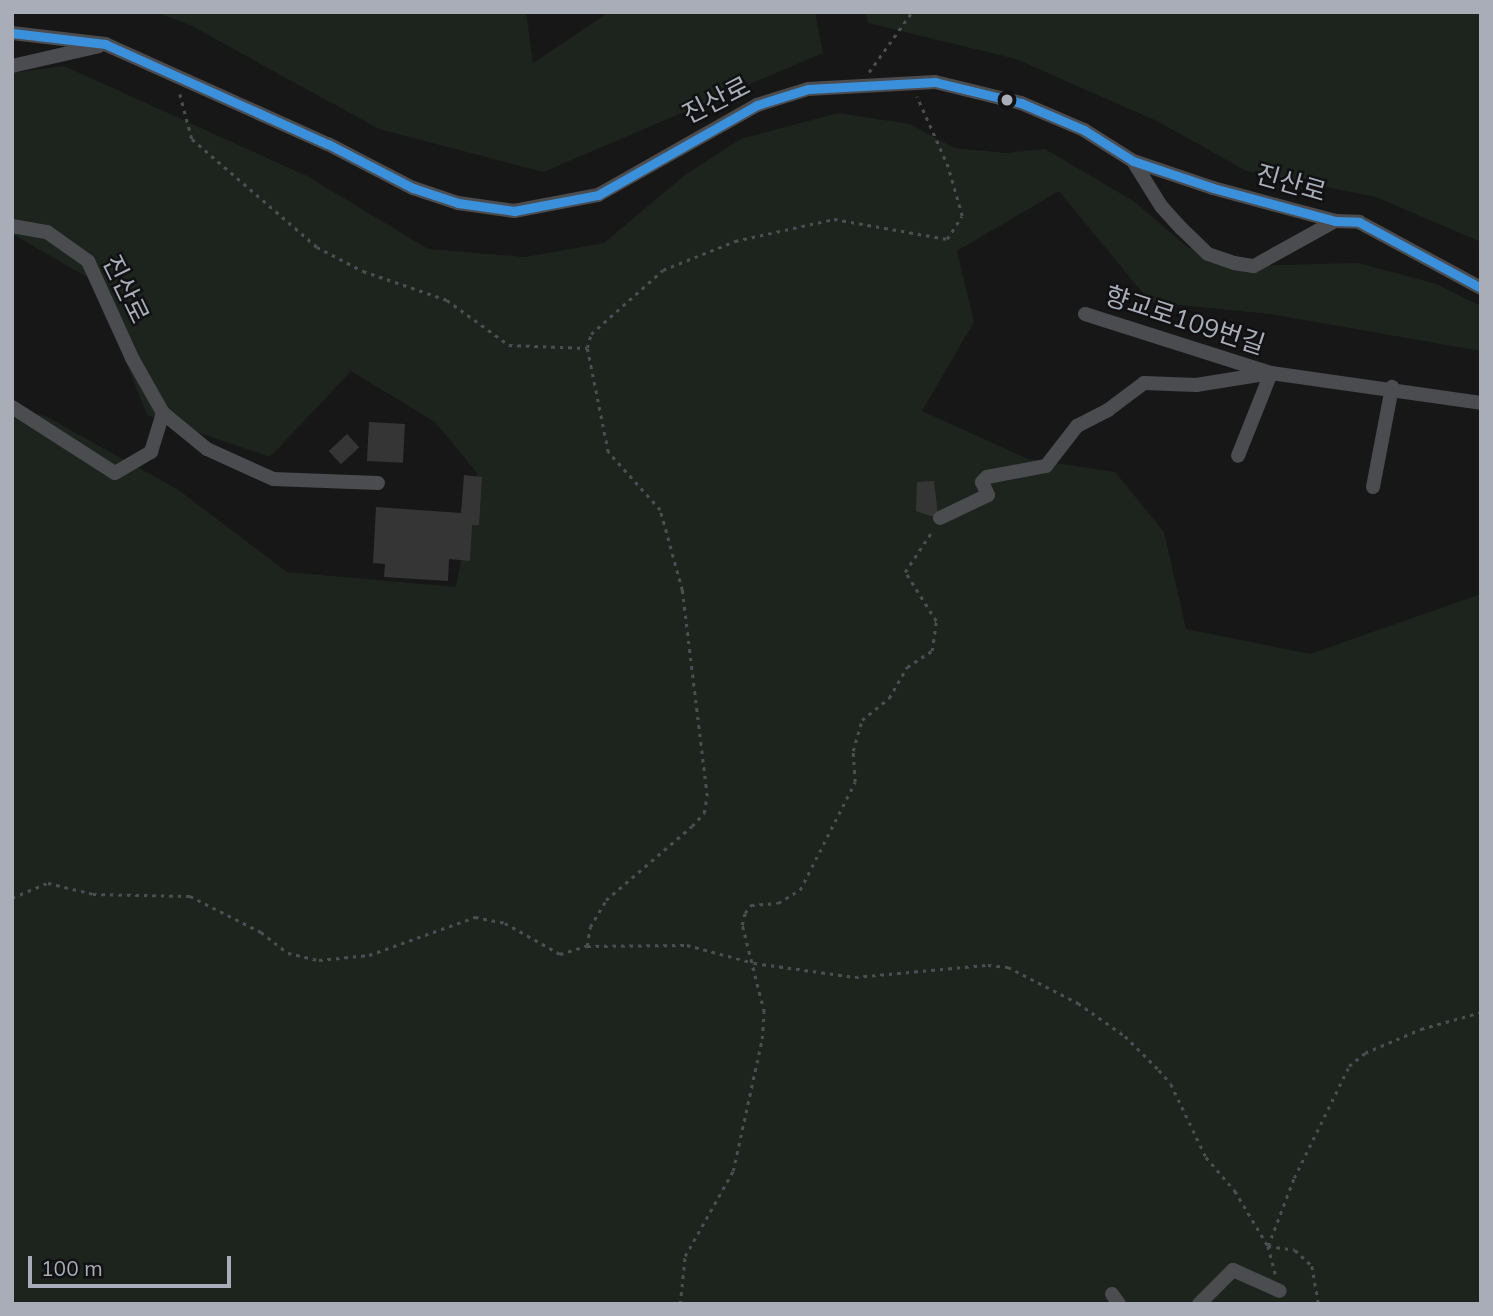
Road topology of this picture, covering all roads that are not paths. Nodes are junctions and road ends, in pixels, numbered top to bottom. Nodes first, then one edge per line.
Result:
1 (12, 33) edge
2 (105, 44) junction
3 (12, 66) edge
4 (1133, 161) junction
5 (1335, 221) junction
6 (12, 226) edge
7 (1481, 288) edge
8 (1085, 314) dead end
9 (1271, 373) junction
10 (1391, 387) junction
11 (1481, 403) edge
12 (12, 407) edge
13 (163, 413) junction
14 (1238, 456) dead end
15 (378, 483) dead end
16 (1373, 487) dead end
17 (940, 518) road end
18 (1280, 1291) dead end
19 (1199, 1304) edge

1 - 2 street, 진산로
2 - 3 street
2 - 4 street, 진산로
4 - 5 street, 진산로
4 - 5 street
5 - 7 street, 진산로
6 - 13 street, 진산로
8 - 9 street, 향교로109번길
9 - 10 street, 향교로109번길
9 - 14 street, 향교로109번길
9 - 17 street, 향교로109번길
10 - 11 street, 향교로109번길
10 - 16 street
12 - 13 street
13 - 15 street, 진산로
18 - 19 street

